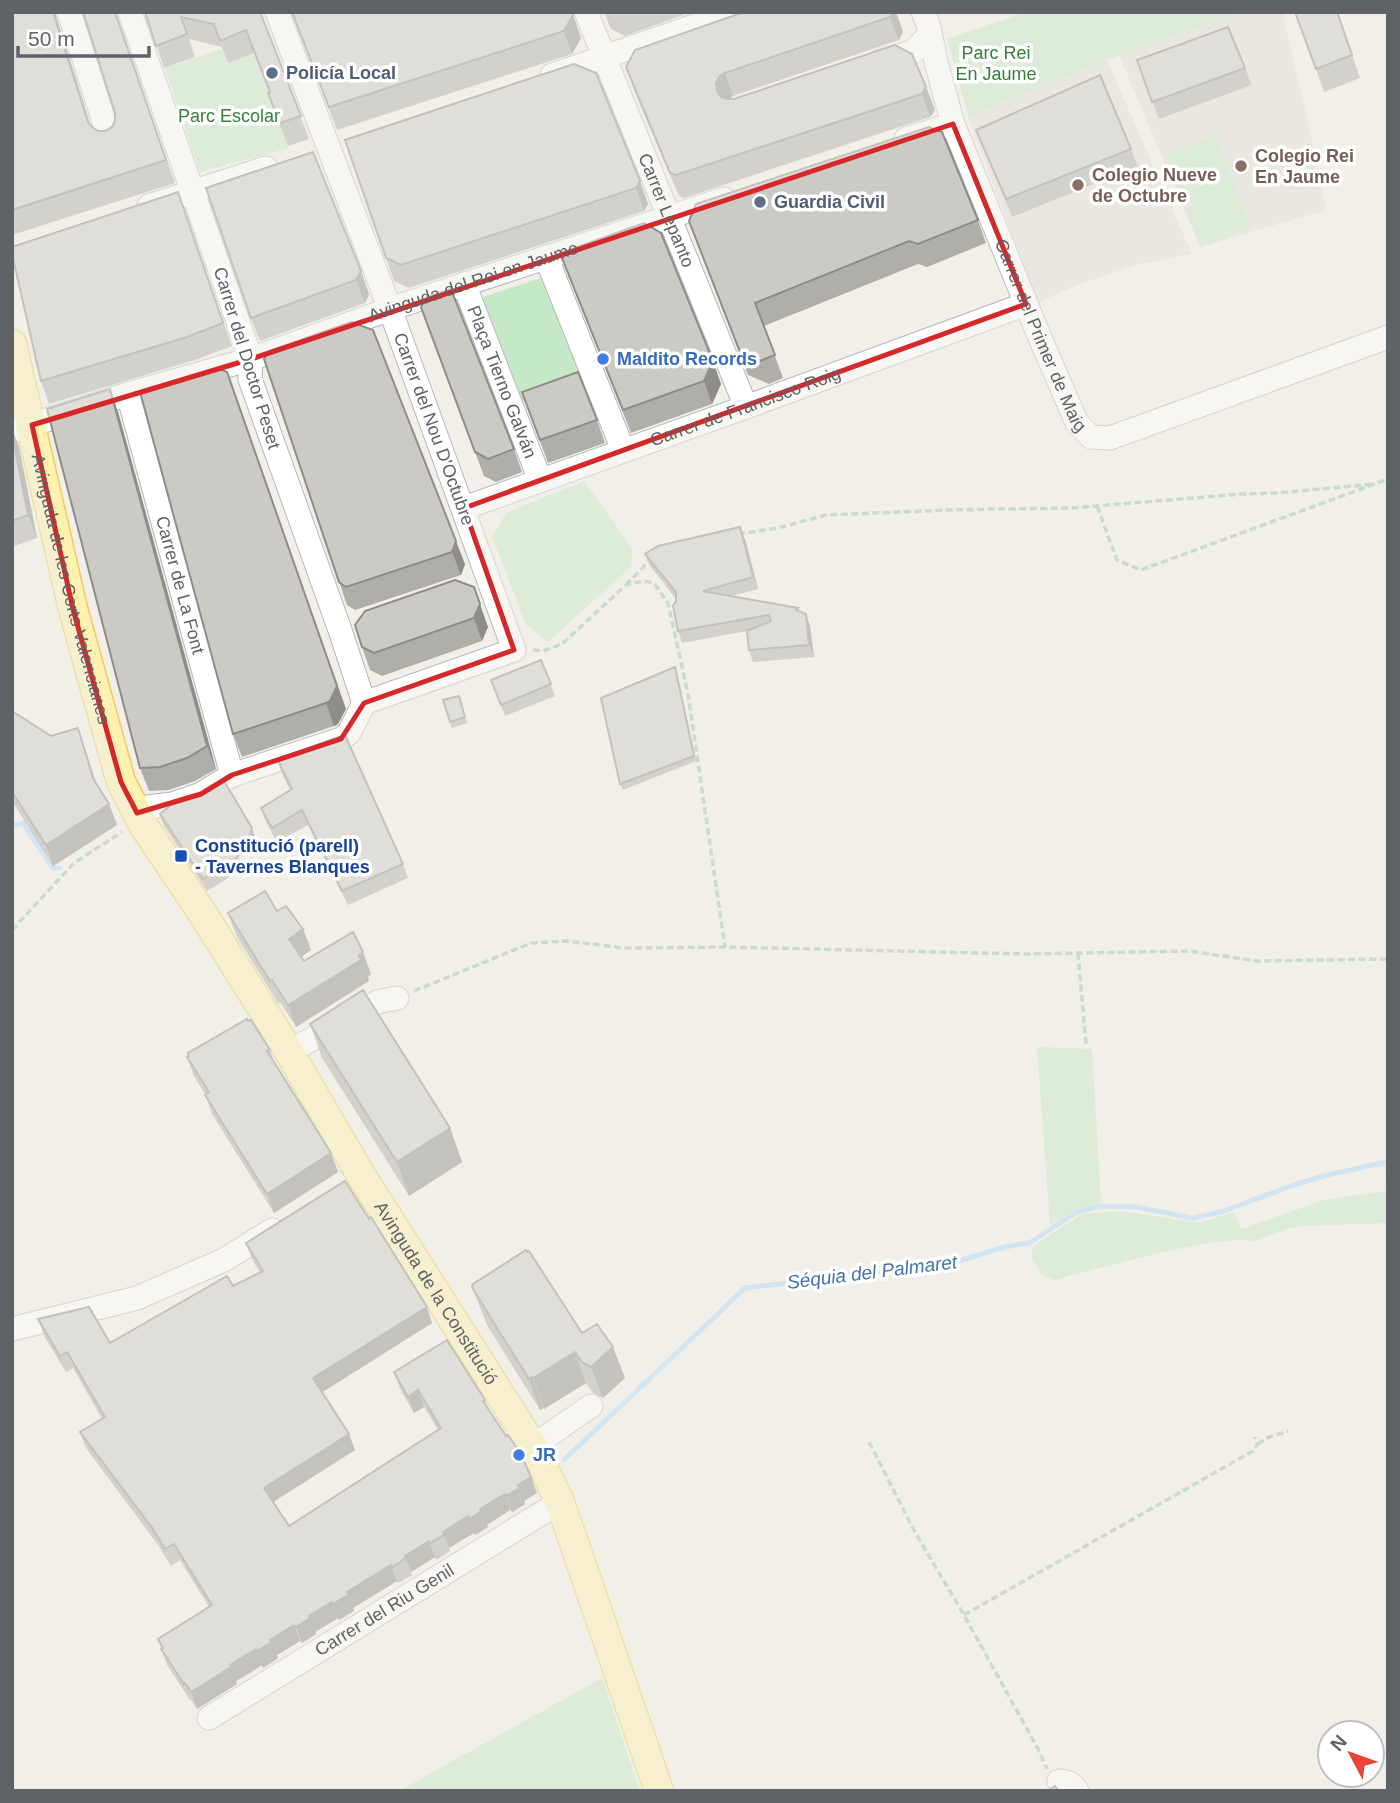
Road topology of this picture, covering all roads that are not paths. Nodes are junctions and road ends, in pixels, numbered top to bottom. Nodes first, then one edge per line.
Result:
1 (69, 12) edge
2 (130, 12) edge
3 (277, 12) edge
4 (586, 12) edge
5 (734, 12) edge
6 (930, 20) edge
7 (913, 52) junction
8 (604, 58) junction
9 (936, 62) junction
10 (862, 67) edge
11 (525, 83) edge
12 (953, 124) junction
13 (354, 139) edge
14 (110, 140) edge
15 (888, 145) edge
16 (328, 148) junction
17 (193, 192) junction
18 (746, 192) edge
19 (129, 213) edge
20 (669, 217) junction
21 (546, 257) junction
22 (464, 284) junction
23 (1026, 304) junction
24 (390, 309) junction
25 (1388, 337) edge
26 (12, 344) edge
27 (251, 359) junction
28 (128, 394) junction
29 (746, 407) junction
30 (22, 428) edge
31 (623, 450) junction
32 (540, 480) junction
33 (464, 508) junction
34 (489, 580) junction
35 (464, 588) edge
36 (365, 622) edge
37 (340, 630) junction
38 (364, 703) junction
39 (232, 775) junction
40 (141, 820) junction
41 (397, 998) road end
42 (289, 1052) junction
43 (287, 1221) edge
44 (12, 1329) edge
45 (591, 1406) dead end
46 (533, 1446) junction
47 (560, 1502) junction
48 (209, 1718) dead end
49 (659, 1791) edge

1 - 14 street
2 - 17 street, Carrer del Doctor Peset
3 - 16 street, Carrer del Nou D'Octubre
4 - 8 street, Carrer Lepanto
5 - 8 street
6 - 7 street
6 - 9 street, Carrer del Primer de Maig
7 - 9 street
7 - 10 street
8 - 11 street
8 - 20 street, Carrer Lepanto
9 - 12 street, Carrer del Primer de Maig
12 - 15 street
12 - 23 street, Carrer del Primer de Maig
13 - 16 street
16 - 17 street
16 - 24 street, Carrer del Nou D'Octubre
17 - 19 street
17 - 27 street, Carrer del Doctor Peset
18 - 20 street, Avinguda del Rei en Jaume
20 - 21 street, Avinguda del Rei en Jaume
20 - 29 street, Carrer Lepanto
21 - 22 street, Avinguda del Rei en Jaume
21 - 31 street
22 - 24 street, Avinguda del Rei en Jaume
22 - 32 street, Plaça Tierno Galván
23 - 25 street, Carrer del Primer de Maig
23 - 29 street, Carrer de Francisco Roig
24 - 27 street, Avinguda del Rei en Jaume
24 - 33 street, Carrer del Nou D'Octubre
26 - 30 main road, Avinguda de les Corts Valencianes
27 - 28 street, Avinguda del Rei en Jaume
27 - 37 street, Carrer del Doctor Peset
28 - 30 street, Avinguda del Rei en Jaume
28 - 39 street, Carrer de La Font
29 - 31 street, Carrer de Francisco Roig
30 - 40 main road, Avinguda de les Corts Valencianes
31 - 32 street, Carrer de Francisco Roig
32 - 33 street, Carrer de Francisco Roig
33 - 34 street, Carrer del Nou D'Octubre
34 - 35 street
34 - 38 street, Carrer del Nou D'Octubre
36 - 37 street
37 - 38 street, Carrer del Doctor Peset
38 - 39 street
39 - 40 street
40 - 42 main road, Avinguda de la Constitució
41 - 42 street
42 - 46 main road, Avinguda de la Constitució
43 - 44 street
45 - 46 street
46 - 47 main road, Avinguda de la Constitució
47 - 48 street, Carrer del Riu Genil
47 - 49 main road, Avinguda de la Constitució

